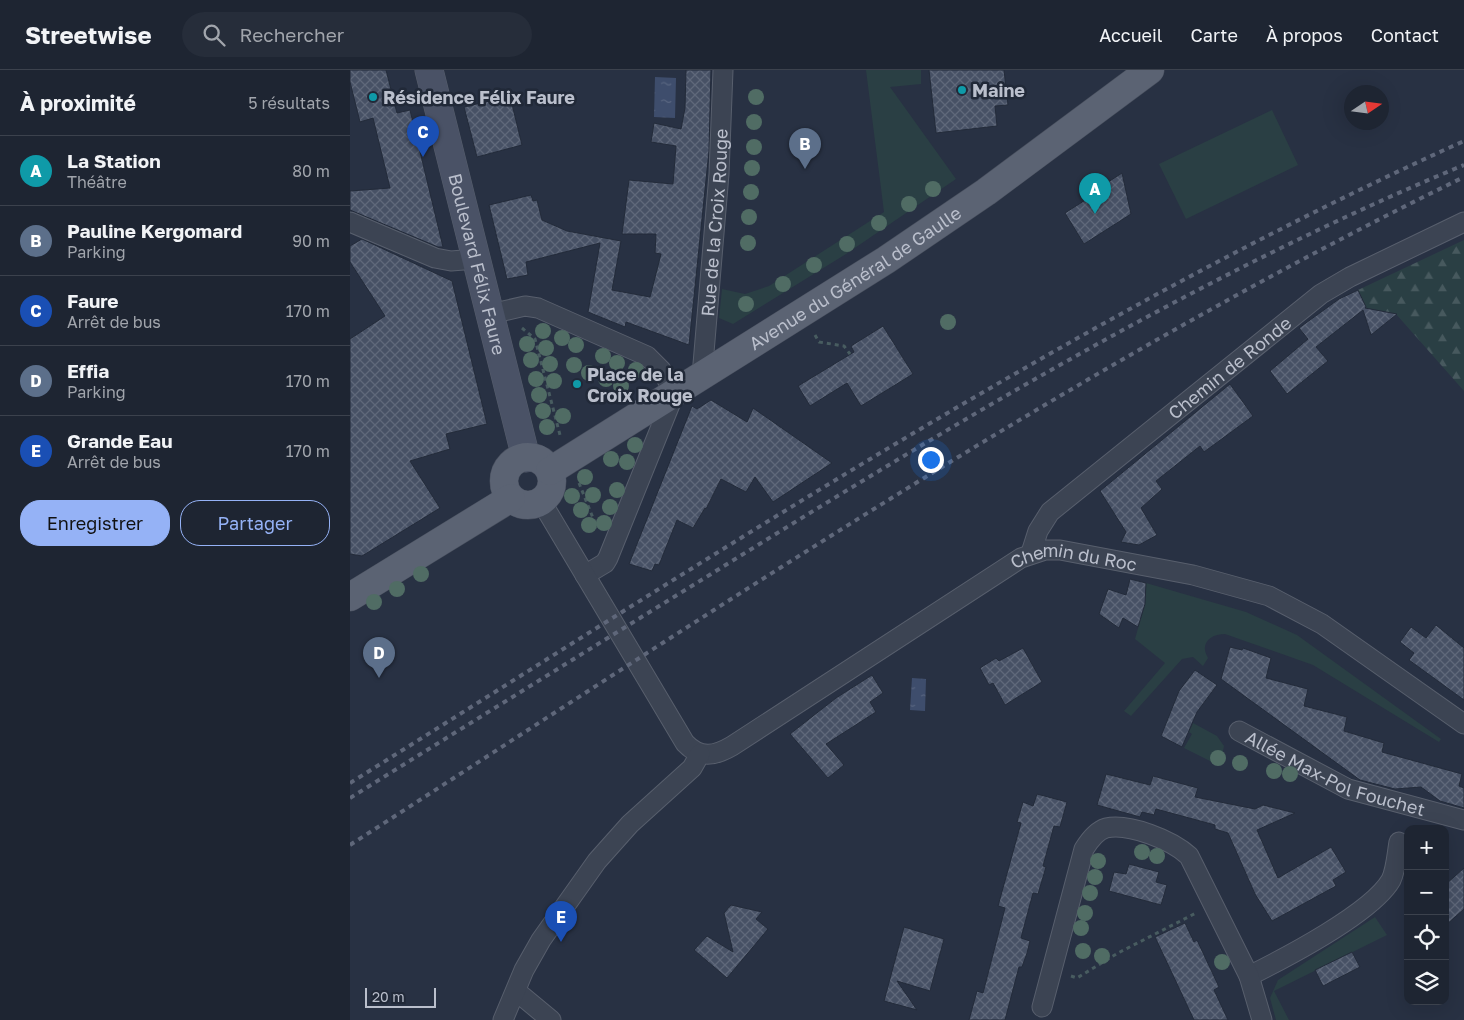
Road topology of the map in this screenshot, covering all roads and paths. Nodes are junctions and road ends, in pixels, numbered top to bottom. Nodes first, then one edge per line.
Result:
1 (429, 70) edge
2 (723, 70) edge
3 (1150, 70) edge
4 (350, 222) edge
5 (1464, 222) edge
6 (476, 259) junction
7 (490, 314) junction
8 (790, 320) junction
9 (850, 354) dead end
10 (702, 376) junction
11 (675, 392) junction
12 (526, 458) junction
13 (550, 471) junction
14 (511, 498) junction
15 (541, 501) junction
16 (1031, 553) junction
17 (586, 576) junction
18 (351, 594) edge
19 (1464, 724) edge
20 (1239, 731) dead end
21 (700, 754) junction
22 (1464, 820) edge
23 (1399, 842) dead end
24 (1214, 904) junction
25 (1051, 971) junction
26 (1249, 976) junction
27 (516, 991) junction
28 (1042, 1007) dead end
29 (503, 1020) edge
30 (551, 1020) edge
31 (1262, 1020) edge

1 - 6 main road, Boulevard Félix Faure
2 - 10 street, Rue de la Croix Rouge
3 - 8 main road, Avenue du Général de Gaulle
4 - 6 street
5 - 16 street, Chemin de Ronde
6 - 7 main road, Boulevard Félix Faure
7 - 11 street
7 - 12 main road, Boulevard Félix Faure
8 - 9 path
8 - 10 main road, Avenue du Général de Gaulle
10 - 11 main road, Avenue du Général de Gaulle
11 - 13 main road, Avenue du Général de Gaulle
11 - 17 street
12 - 13 main road
12 - 14 main road
13 - 15 main road
14 - 15 main road
14 - 18 main road
15 - 17 street
16 - 19 street, Chemin du Roc
16 - 21 street, Chemin du Roc
17 - 21 street
20 - 22 street, Allée Max-Pol Fouchet
21 - 27 street
23 - 26 street
24 - 25 path
24 - 25 street
24 - 26 street
25 - 28 street
26 - 31 street
27 - 29 street
27 - 30 street

